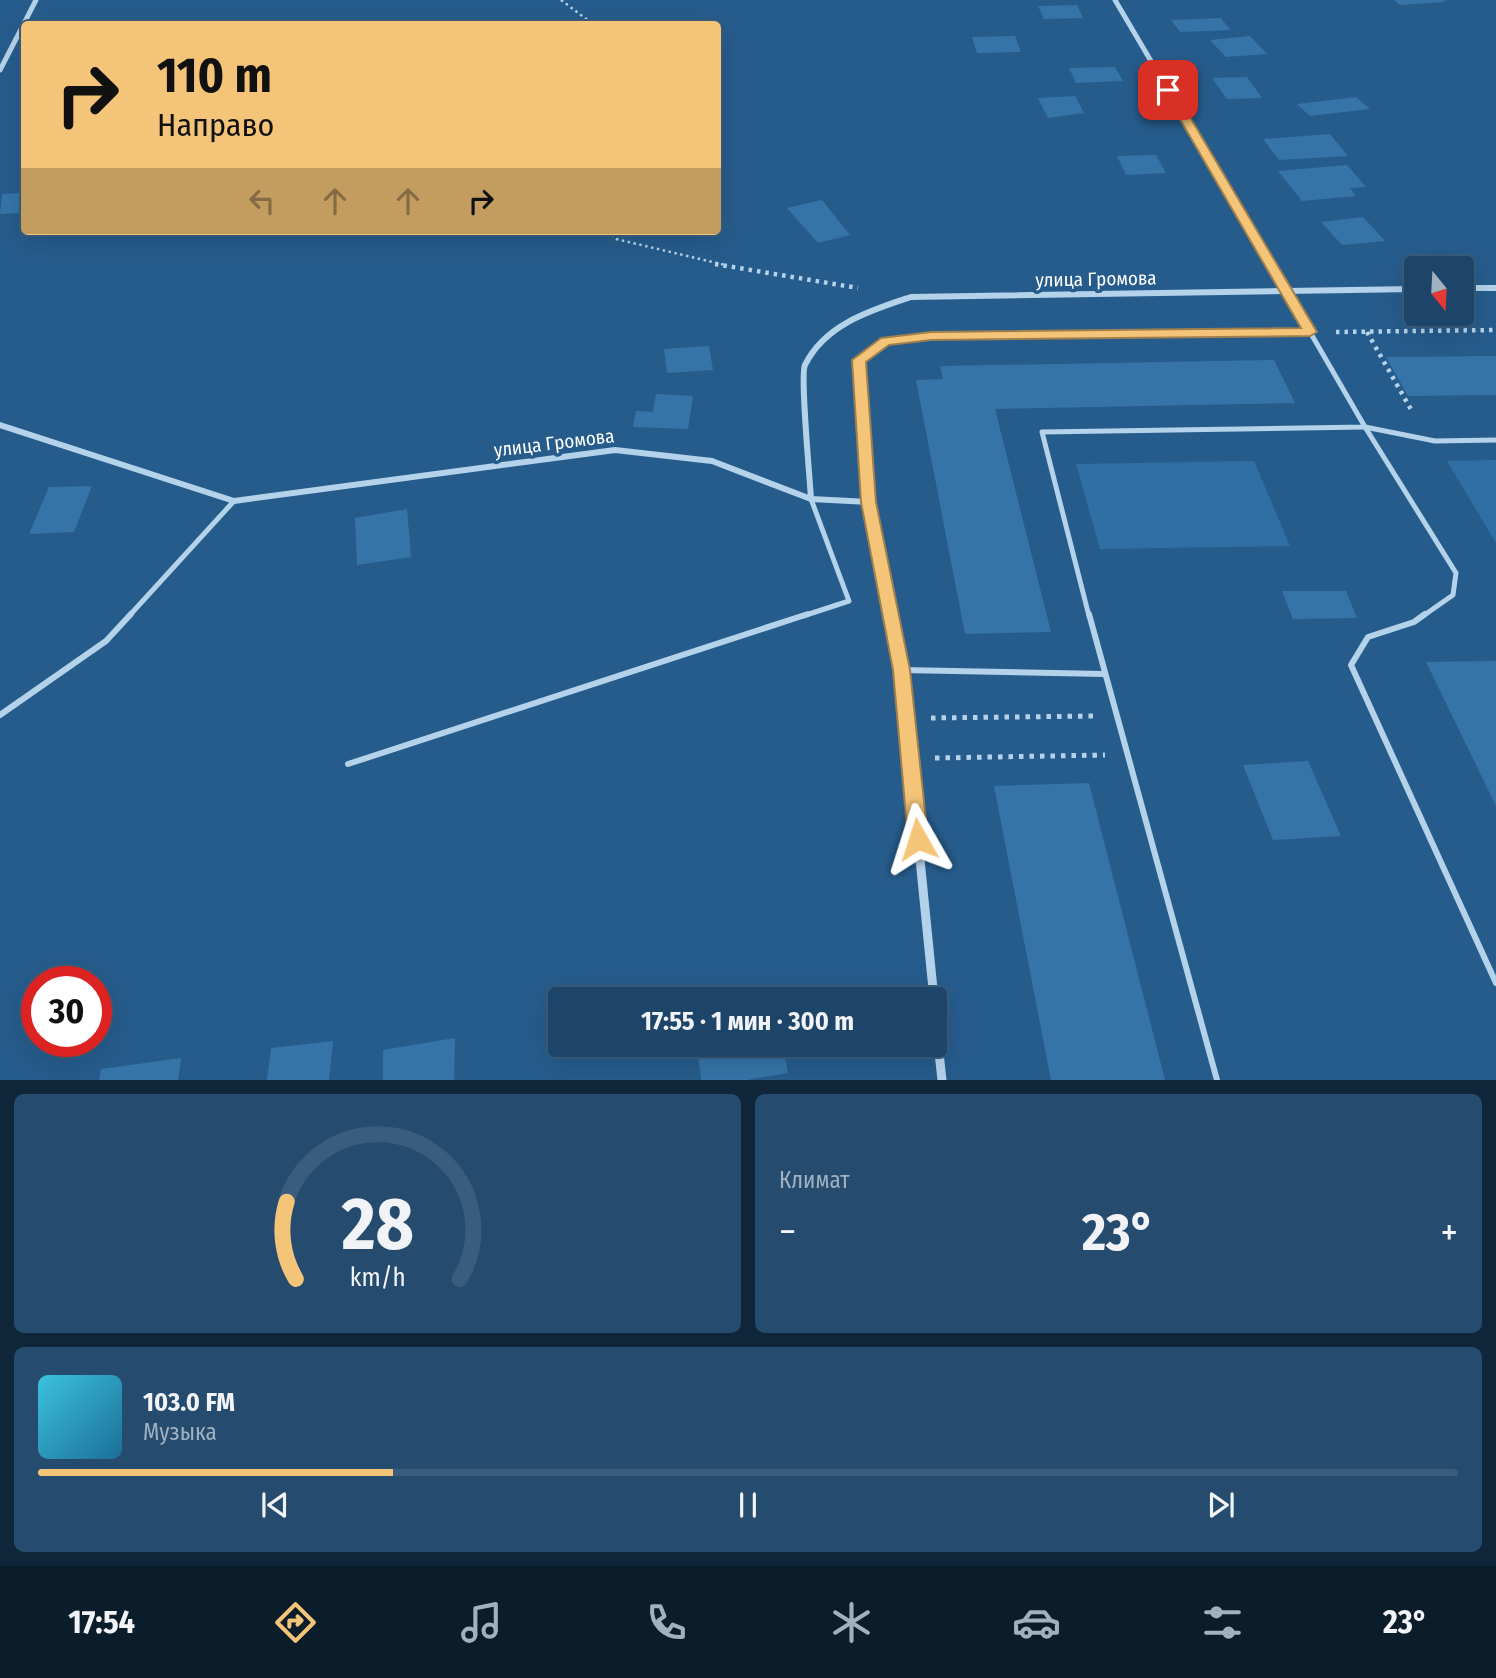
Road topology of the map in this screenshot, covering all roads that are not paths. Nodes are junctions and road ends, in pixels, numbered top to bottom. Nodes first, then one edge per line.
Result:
1 (36, 0) edge
2 (1115, 0) edge
3 (25, 21) edge
4 (21, 29) edge
5 (0, 70) edge
6 (1474, 288) edge
7 (1496, 288) edge
8 (1404, 289) edge
9 (1288, 291) junction
10 (1310, 332) junction
11 (0, 425) edge
12 (1365, 427) junction
13 (1496, 440) edge
14 (811, 499) junction
15 (234, 501) junction
16 (869, 502) junction
17 (901, 670) junction
18 (1104, 674) junction
19 (0, 715) edge
20 (348, 764) dead end
21 (1496, 983) edge
22 (933, 987) edge
23 (939, 1057) edge
24 (942, 1080) edge
25 (1217, 1080) edge

1 - 3 street
2 - 9 street
4 - 5 street
6 - 7 street
8 - 9 street, улица Громова
9 - 10 street
9 - 14 street, улица Громова
10 - 12 lane
10 - 16 street
11 - 15 street, улица Громова
12 - 13 lane
12 - 18 lane
12 - 21 lane
14 - 15 street, улица Громова
14 - 16 street
14 - 20 lane
15 - 19 lane
16 - 17 street
17 - 18 lane
17 - 22 street
18 - 25 lane
23 - 24 street

